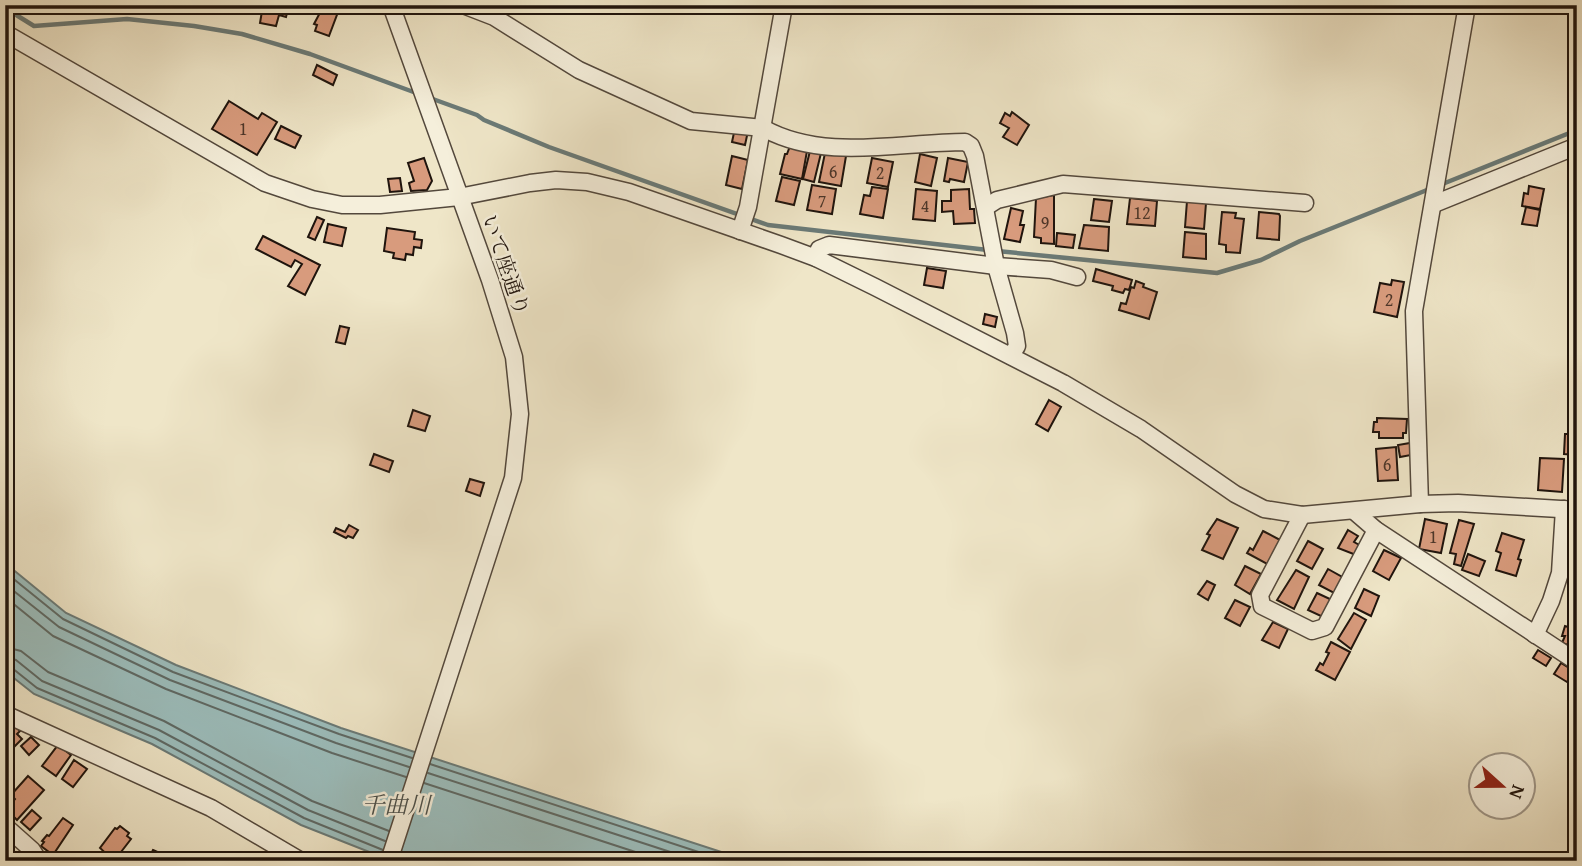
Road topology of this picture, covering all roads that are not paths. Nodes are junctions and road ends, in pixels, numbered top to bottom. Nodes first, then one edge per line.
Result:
1 (391, 5) edge
2 (463, 5) edge
3 (784, 5) edge
4 (1467, 5) edge
5 (5, 33) edge
6 (763, 128) junction
7 (1577, 146) edge
8 (1435, 193) junction
9 (460, 197) junction
10 (1305, 203) dead end
11 (986, 207) junction
12 (744, 220) junction
13 (994, 256) junction
14 (816, 258) junction
15 (1077, 277) dead end
16 (1012, 356) junction
17 (1420, 504) junction
18 (1570, 510) edge
19 (1354, 511) junction
20 (1302, 515) junction
21 (1376, 530) junction
22 (1535, 635) junction
23 (1577, 663) edge
24 (5, 714) edge
25 (5, 826) edge
26 (39, 861) edge
27 (301, 861) edge
28 (390, 861) edge

1 - 9 street, いて座通り
2 - 6 street
3 - 6 street
4 - 8 street
5 - 9 street
6 - 11 street
6 - 12 street
7 - 8 street
8 - 17 street
9 - 12 street
9 - 28 street, いて座通り
10 - 11 street
11 - 13 street
12 - 14 street
13 - 14 street
13 - 15 street
13 - 16 street
14 - 16 street
16 - 20 street
17 - 18 street
17 - 19 street
18 - 22 street
19 - 20 street
19 - 21 street
20 - 21 street
21 - 22 street
22 - 23 street
24 - 27 street
25 - 26 street

